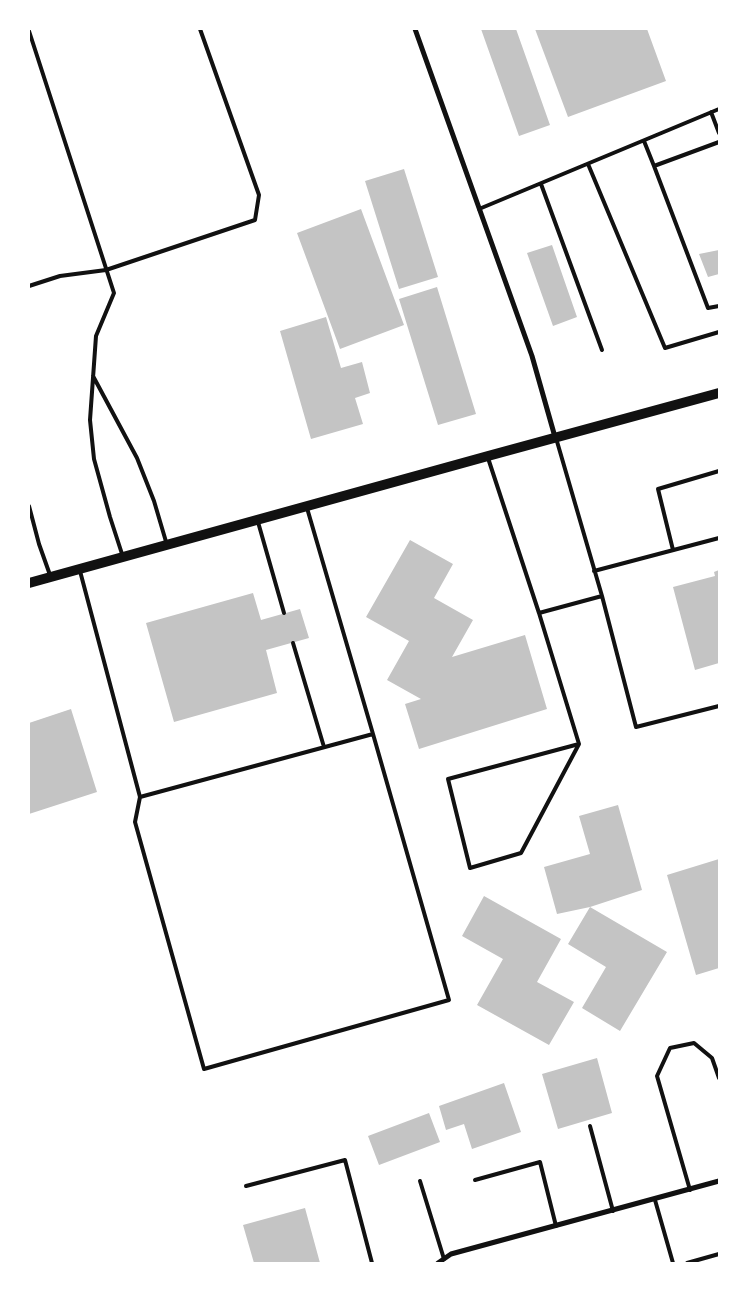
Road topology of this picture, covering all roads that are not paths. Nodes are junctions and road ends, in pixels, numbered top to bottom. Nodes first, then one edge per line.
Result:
1 (200, 29) edge
2 (415, 29) edge
3 (29, 31) edge
4 (719, 109) edge
5 (711, 112) junction
6 (719, 133) edge
7 (644, 141) junction
8 (719, 142) edge
9 (588, 164) junction
10 (654, 166) junction
11 (541, 184) junction
12 (479, 209) junction
13 (106, 270) junction
14 (29, 286) edge
15 (719, 306) edge
16 (719, 332) edge
17 (602, 350) dead end
18 (93, 376) junction
19 (719, 393) edge
20 (556, 438) junction
21 (488, 456) junction
22 (719, 471) edge
23 (306, 506) junction
24 (29, 508) edge
25 (258, 520) junction
26 (719, 538) edge
27 (167, 545) junction
28 (673, 550) junction
29 (123, 557) junction
30 (80, 570) junction
31 (594, 571) junction
32 (50, 578) junction
33 (29, 583) edge
34 (602, 596) junction
35 (284, 613) dead end
36 (539, 614) junction
37 (293, 643) dead end
38 (719, 706) edge
39 (373, 734) junction
40 (579, 744) junction
41 (324, 747) junction
42 (140, 797) junction
43 (719, 1078) edge
44 (590, 1126) dead end
45 (475, 1180) dead end
46 (420, 1181) dead end
47 (719, 1181) edge
48 (246, 1186) dead end
49 (690, 1190) junction
50 (655, 1200) junction
51 (613, 1211) junction
52 (556, 1226) junction
53 (719, 1254) edge
54 (444, 1259) junction
55 (372, 1263) edge
56 (438, 1263) edge
57 (673, 1263) edge
58 (687, 1263) edge

1 - 13 lane
2 - 12 street
3 - 13 lane
4 - 5 lane
5 - 6 lane
5 - 7 lane
7 - 9 lane
7 - 10 lane
8 - 10 lane
9 - 11 lane
9 - 16 lane
10 - 15 lane
11 - 12 lane
11 - 17 lane
12 - 20 street
13 - 14 lane
13 - 18 lane
18 - 27 lane
18 - 29 lane
19 - 20 main road
20 - 21 main road
20 - 31 lane
21 - 23 main road
21 - 36 lane
22 - 28 lane
23 - 25 main road
23 - 39 lane
24 - 32 lane
25 - 27 main road
25 - 35 lane
26 - 28 lane
27 - 29 main road
28 - 31 lane
29 - 30 main road
30 - 32 main road
30 - 42 lane
31 - 34 lane
32 - 33 main road
34 - 36 lane
34 - 38 lane
36 - 40 lane
37 - 41 lane
39 - 41 lane
39 - 42 lane
40 - 40 lane
41 - 42 lane
43 - 49 lane
44 - 51 lane
45 - 52 lane
46 - 54 lane
47 - 49 street
48 - 55 lane
49 - 50 street
50 - 51 street
50 - 57 lane
51 - 52 street
52 - 54 street
53 - 58 lane
54 - 56 street

